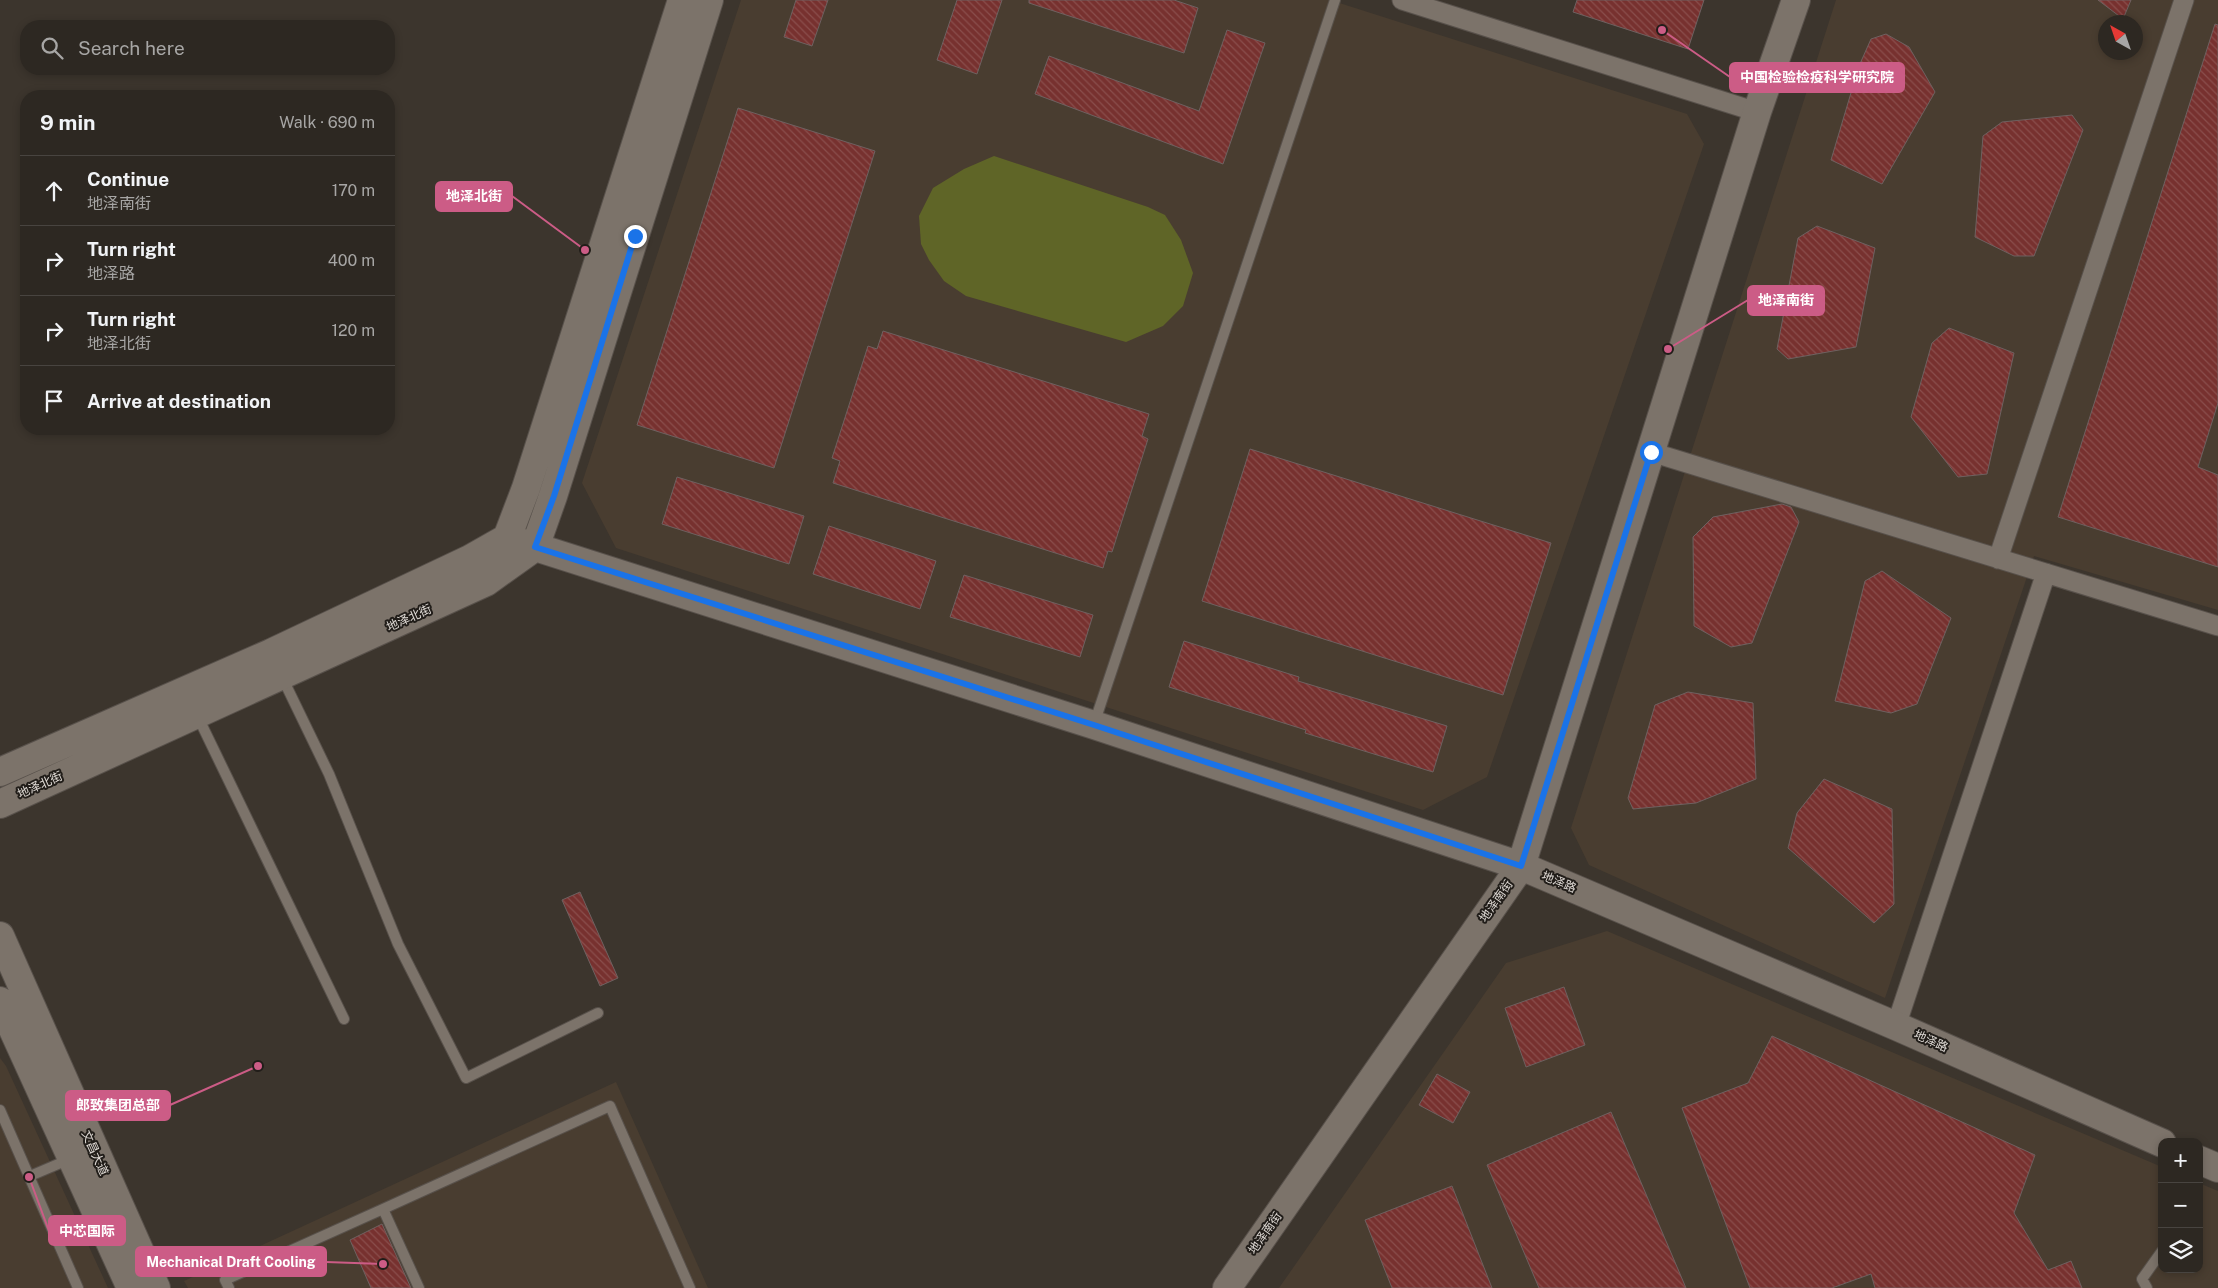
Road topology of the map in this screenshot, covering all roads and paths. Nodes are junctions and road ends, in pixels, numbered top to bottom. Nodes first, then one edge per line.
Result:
1 (682, 0) edge
2 (709, 0) edge
3 (1335, 0) edge
4 (1402, 0) edge
5 (1796, 0) edge
6 (2184, 0) edge
7 (1758, 112) junction
8 (1651, 452) junction
9 (507, 538) junction
10 (535, 547) junction
11 (1998, 559) junction
12 (2046, 573) junction
13 (2218, 626) edge
14 (276, 664) junction
15 (191, 703) junction
16 (1094, 725) junction
17 (0, 772) edge
18 (0, 804) edge
19 (1521, 866) junction
20 (0, 936) edge
21 (0, 1001) edge
22 (598, 1013) dead end
23 (344, 1019) dead end
24 (1896, 1026) junction
25 (0, 1110) edge
26 (2158, 1142) edge
27 (82, 1154) junction
28 (2203, 1162) edge
29 (2218, 1168) edge
30 (30, 1176) junction
31 (383, 1208) junction
32 (2158, 1257) edge
33 (78, 1288) edge
34 (132, 1288) edge
35 (156, 1288) edge
36 (229, 1288) edge
37 (419, 1288) edge
38 (690, 1288) edge
39 (1227, 1288) edge
40 (2147, 1288) edge

1 - 9 street
2 - 10 street
3 - 16 lane
4 - 7 street
5 - 7 street, 地泽南街
6 - 11 street
7 - 8 street, 地泽南街
8 - 11 street
8 - 19 street, 地泽南街
9 - 10 street, 地泽路
9 - 14 street, 地泽北街
10 - 14 street, 地泽北街
10 - 16 street, 地泽路
11 - 12 street
12 - 13 street
12 - 24 street
14 - 15 street, 地泽北街
14 - 22 lane
15 - 17 street, 地泽北街
15 - 18 street, 地泽北街
15 - 23 lane
16 - 19 street, 地泽路
19 - 24 street, 地泽路
19 - 39 street, 地泽南街
20 - 27 street, 文昌大道
21 - 27 street, 文昌大道
24 - 26 street, 地泽路
25 - 30 lane
27 - 30 lane
27 - 34 street, 文昌大道
27 - 35 street, 文昌大道
28 - 29 street
30 - 33 lane
31 - 36 lane
31 - 37 lane
31 - 38 lane
32 - 40 lane

